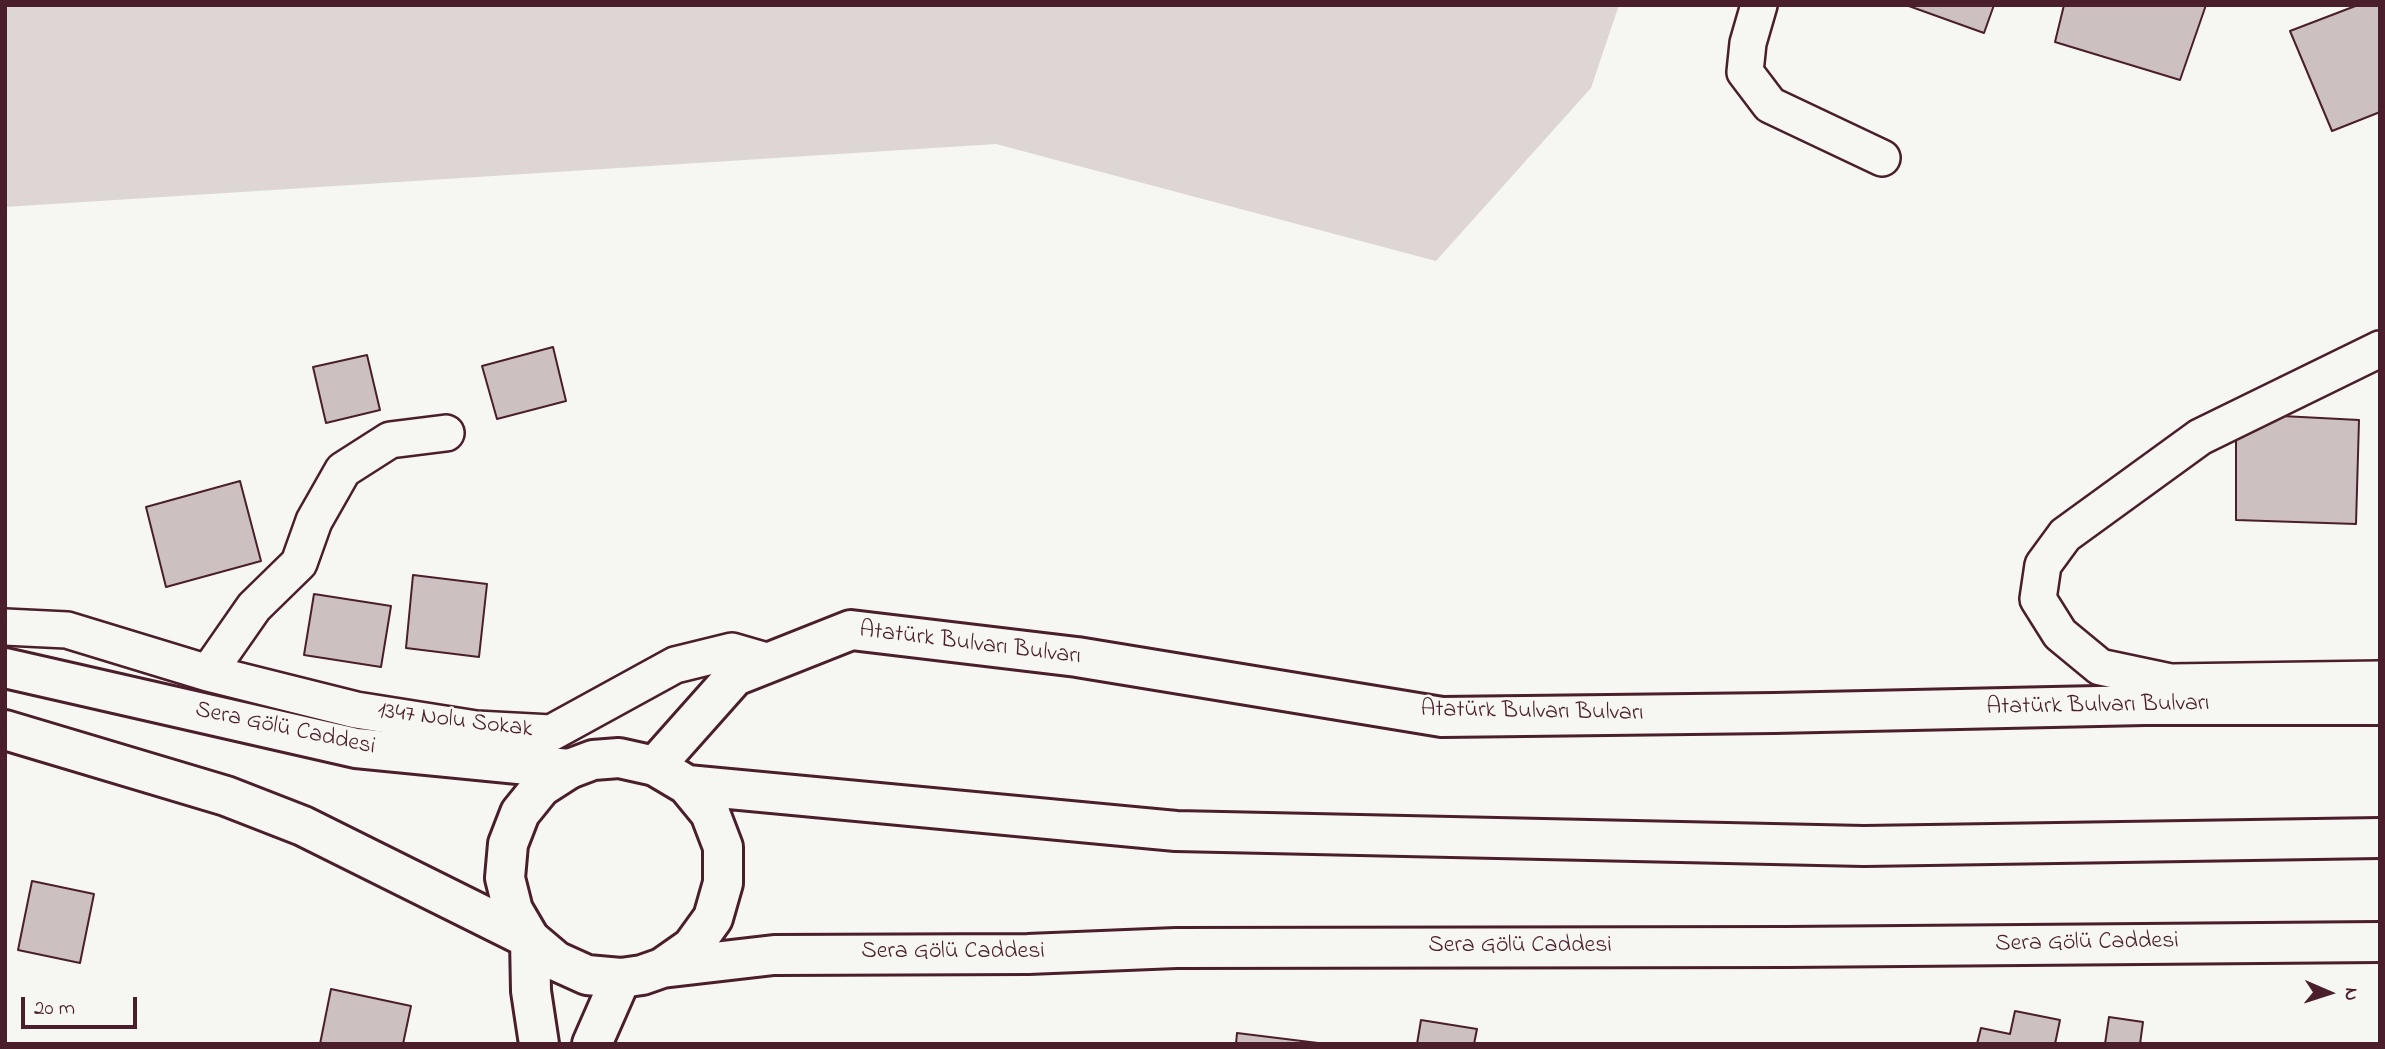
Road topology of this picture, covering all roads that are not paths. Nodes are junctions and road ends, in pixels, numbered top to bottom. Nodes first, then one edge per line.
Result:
1 (1759, 5) edge
2 (1882, 158) dead end
3 (2380, 349) edge
4 (446, 433) dead end
5 (5, 627) edge
6 (770, 662) junction
7 (5, 668) edge
8 (208, 673) junction
9 (2380, 679) edge
10 (2380, 705) edge
11 (5, 730) edge
12 (569, 769) junction
13 (671, 776) junction
14 (2380, 838) edge
15 (530, 939) junction
16 (2380, 942) edge
17 (662, 968) junction
18 (621, 978) junction
19 (539, 1044) edge
20 (592, 1044) edge

1 - 2 street
3 - 9 street
4 - 8 street
5 - 8 street, 1347 Nolu Sokak
6 - 8 street, 1347 Nolu Sokak
6 - 10 main road, Atatürk Bulvarı Bulvarı
6 - 13 main road, Atatürk Bulvarı Bulvarı
7 - 12 main road, Sera Gölü Caddesi
11 - 15 main road, Sera Gölü Caddesi
12 - 13 main road, Sera Gölü Caddesi
12 - 15 main road, Sera Gölü Caddesi
13 - 14 main road, Sera Gölü Caddesi
13 - 17 main road, Sera Gölü Caddesi
15 - 18 main road, Sera Gölü Caddesi
15 - 19 main road
16 - 17 main road, Sera Gölü Caddesi
17 - 18 main road, Sera Gölü Caddesi
18 - 20 main road

